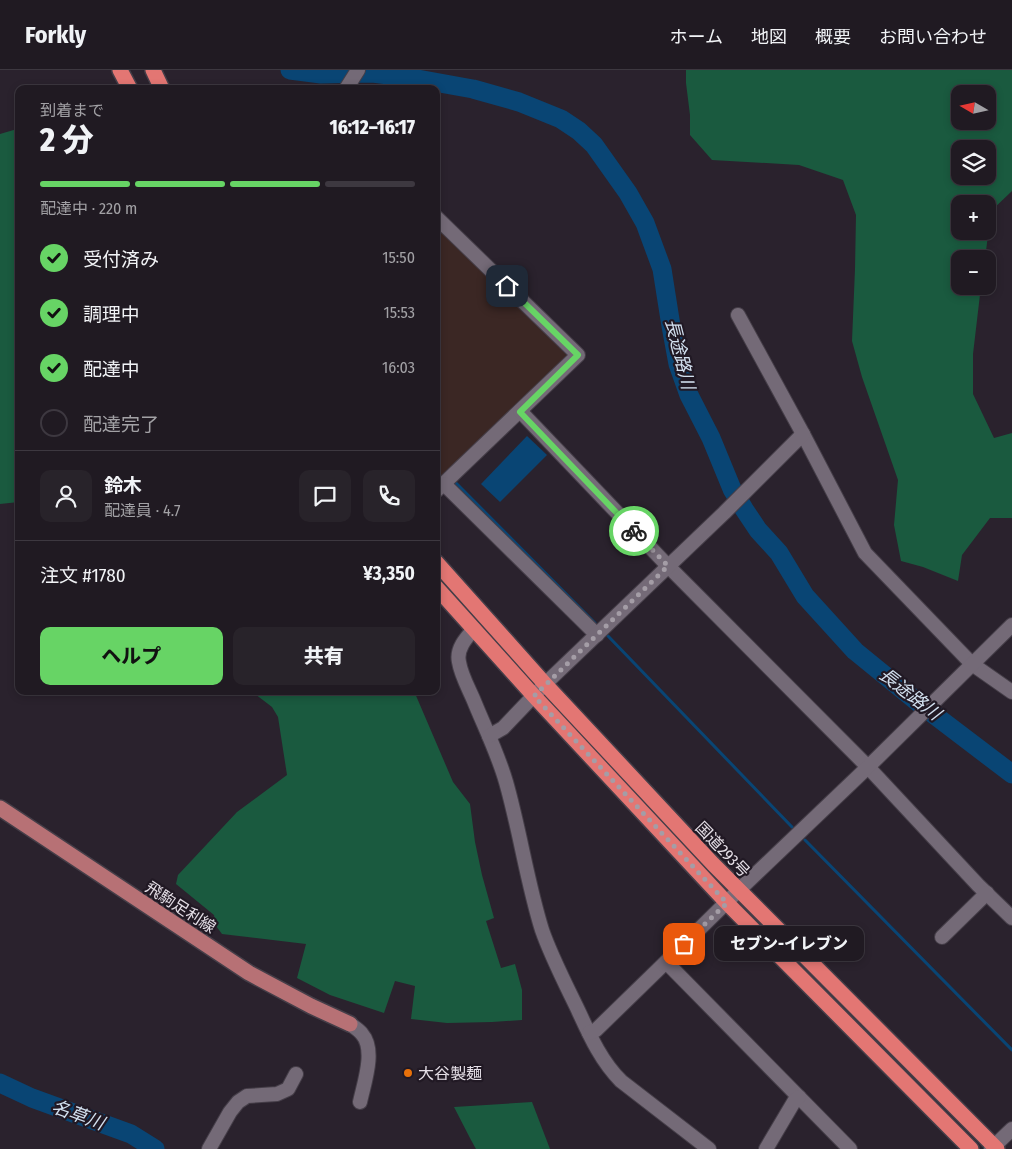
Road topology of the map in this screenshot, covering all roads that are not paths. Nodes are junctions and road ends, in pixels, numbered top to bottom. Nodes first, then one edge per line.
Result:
1 (120, 70) edge
2 (153, 70) edge
3 (358, 70) edge
4 (128, 85) edge
5 (160, 85) edge
6 (349, 85) edge
7 (440, 221) edge
8 (738, 315) dead end
9 (520, 412) junction
10 (803, 434) junction
11 (440, 487) edge
12 (440, 566) edge
13 (668, 566) junction
14 (440, 591) edge
15 (1012, 625) edge
16 (474, 628) junction
17 (597, 634) junction
18 (972, 664) junction
19 (545, 684) junction
20 (1012, 692) edge
21 (534, 696) junction
22 (489, 736) junction
23 (868, 767) junction
24 (0, 808) edge
25 (738, 890) junction
26 (987, 893) junction
27 (727, 903) junction
28 (1012, 918) edge
29 (942, 937) dead end
30 (666, 962) junction
31 (350, 1024) joint
32 (589, 1033) junction
33 (296, 1074) dead end
34 (799, 1097) junction
35 (360, 1102) dead end
36 (1012, 1129) edge
37 (994, 1148) edge
38 (209, 1149) edge
39 (709, 1149) edge
40 (766, 1149) edge
41 (850, 1149) edge
42 (971, 1149) edge

1 - 4 highway
2 - 5 highway
3 - 6 street
7 - 9 street
8 - 10 street
9 - 11 street
9 - 13 street
10 - 13 street
10 - 18 street
11 - 17 street
12 - 19 highway, 国道293号
13 - 17 street
13 - 23 street
14 - 16 highway, 国道293号
15 - 18 street
16 - 21 highway, 国道293号
16 - 22 street
17 - 19 street
18 - 20 street
18 - 23 street
19 - 21 street
19 - 25 highway, 国道293号
21 - 22 street
21 - 27 highway, 国道293号
22 - 32 street
23 - 25 street
23 - 26 street
24 - 31 main road, 飛駒足利線
25 - 27 street
25 - 37 highway, 国道293号
26 - 28 street
26 - 29 street
27 - 30 street
27 - 42 highway, 国道293号
30 - 32 street
30 - 34 street
31 - 35 street
32 - 39 street
33 - 38 street
34 - 40 street
34 - 41 street
36 - 37 street

